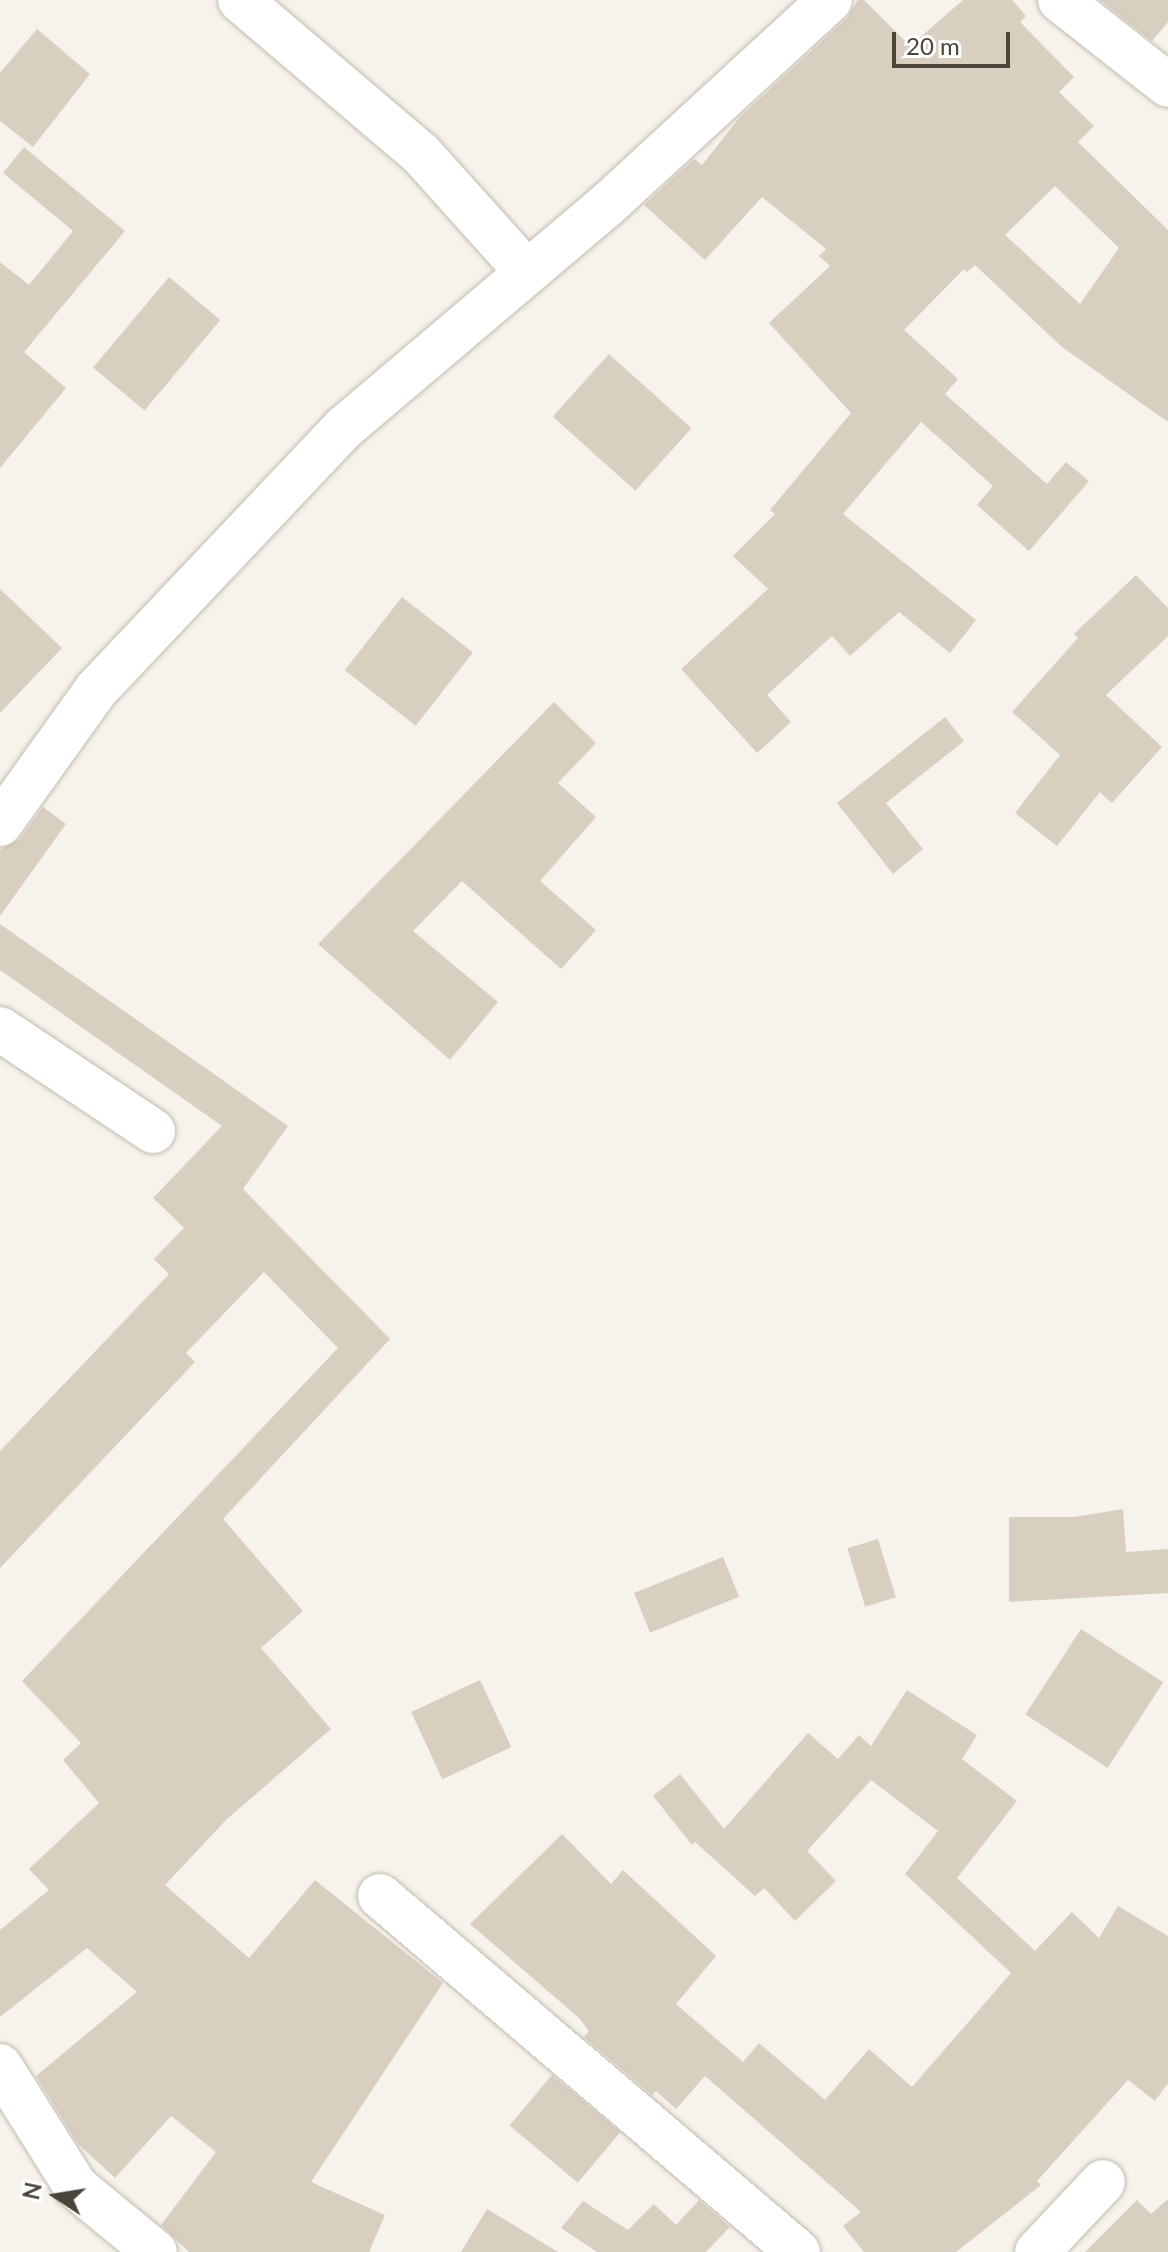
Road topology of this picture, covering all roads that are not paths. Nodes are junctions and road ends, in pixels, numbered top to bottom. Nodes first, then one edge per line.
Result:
1 (240, 0) edge
2 (830, 0) edge
3 (1060, 0) edge
4 (1168, 85) edge
5 (526, 271) junction
6 (0, 824) edge
7 (0, 1029) edge
8 (153, 1131) dead end
9 (380, 1896) dead end
10 (0, 2066) edge
11 (1103, 2182) dead end
12 (155, 2252) edge
13 (798, 2252) edge
14 (1037, 2252) edge

1 - 5 street
2 - 5 street
3 - 4 street
5 - 6 street
7 - 8 street
9 - 13 street
10 - 12 street
11 - 14 street

